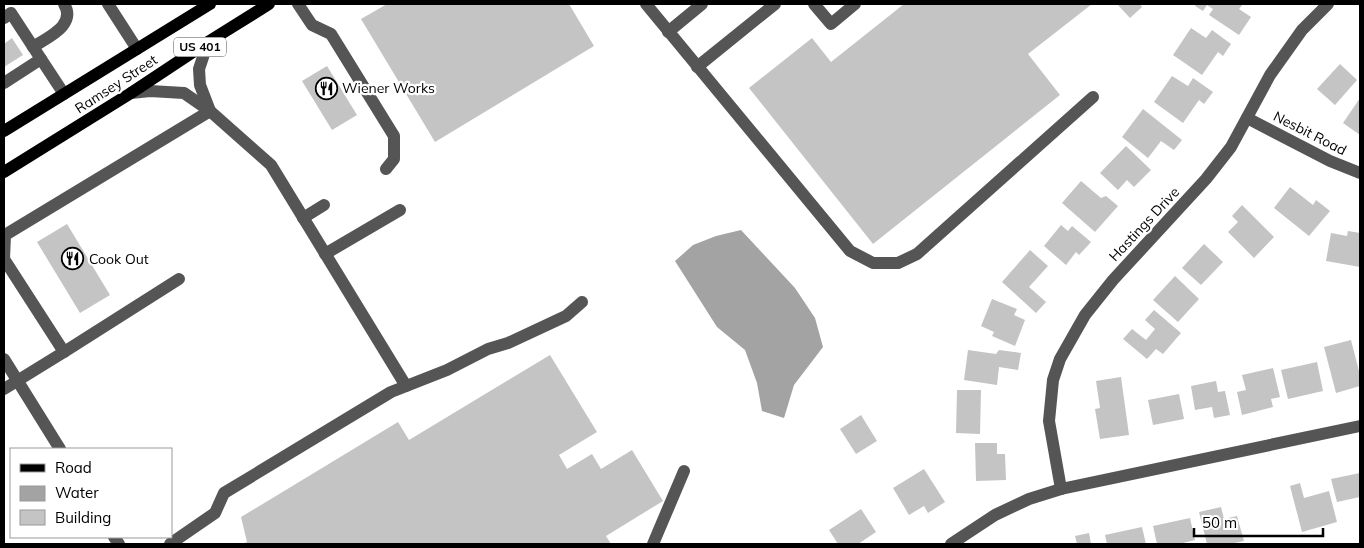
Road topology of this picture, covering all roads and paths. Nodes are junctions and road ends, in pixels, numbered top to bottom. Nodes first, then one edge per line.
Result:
1 (64, 4) edge
2 (210, 4) edge
3 (269, 4) edge
4 (298, 4) edge
5 (646, 4) edge
6 (702, 4) edge
7 (775, 4) edge
8 (814, 4) edge
9 (855, 4) edge
10 (1328, 4) edge
11 (111, 5) edge
12 (4, 18) edge
13 (668, 32) junction
14 (208, 42) junction
15 (33, 47) junction
16 (137, 49) junction
17 (41, 59) junction
18 (698, 67) junction
19 (4, 83) edge
20 (131, 93) junction
21 (64, 94) junction
22 (1093, 97) dead end
23 (210, 111) junction
24 (1248, 118) junction
25 (4, 131) edge
26 (386, 169) dead end
27 (4, 172) edge
28 (1360, 173) edge
29 (324, 206) dead end
30 (400, 210) dead end
31 (303, 218) junction
32 (326, 254) junction
33 (179, 279) dead end
34 (582, 302) dead end
35 (64, 352) junction
36 (4, 359) edge
37 (17, 381) junction
38 (406, 386) junction
39 (4, 389) edge
40 (1360, 426) edge
41 (59, 448) edge
42 (684, 471) dead end
43 (1061, 489) junction
44 (170, 544) edge
45 (654, 544) edge
46 (951, 544) edge

1 - 15 street
2 - 16 main road, Ramsey Street / US 401
3 - 14 main road, Ramsey Street / US 401
4 - 26 street
5 - 13 street
6 - 13 street
7 - 18 street
8 - 9 street
10 - 24 street, Hastings Drive
11 - 16 street
12 - 15 street
13 - 18 street
14 - 20 main road, Ramsey Street / US 401
14 - 23 street
15 - 17 street
16 - 21 main road, Ramsey Street / US 401
17 - 19 street
17 - 21 street
18 - 22 street
20 - 23 street
20 - 27 main road, Ramsey Street / US 401
21 - 25 main road, Ramsey Street / US 401
23 - 31 street
23 - 35 street
24 - 28 street, Nesbit Road
24 - 43 street, Hastings Drive
29 - 31 street
30 - 32 street
31 - 32 street
32 - 38 street
33 - 35 street
34 - 38 street
35 - 37 street
36 - 37 street
37 - 39 street
37 - 41 street
38 - 44 street
40 - 43 street
42 - 45 street
43 - 46 street

